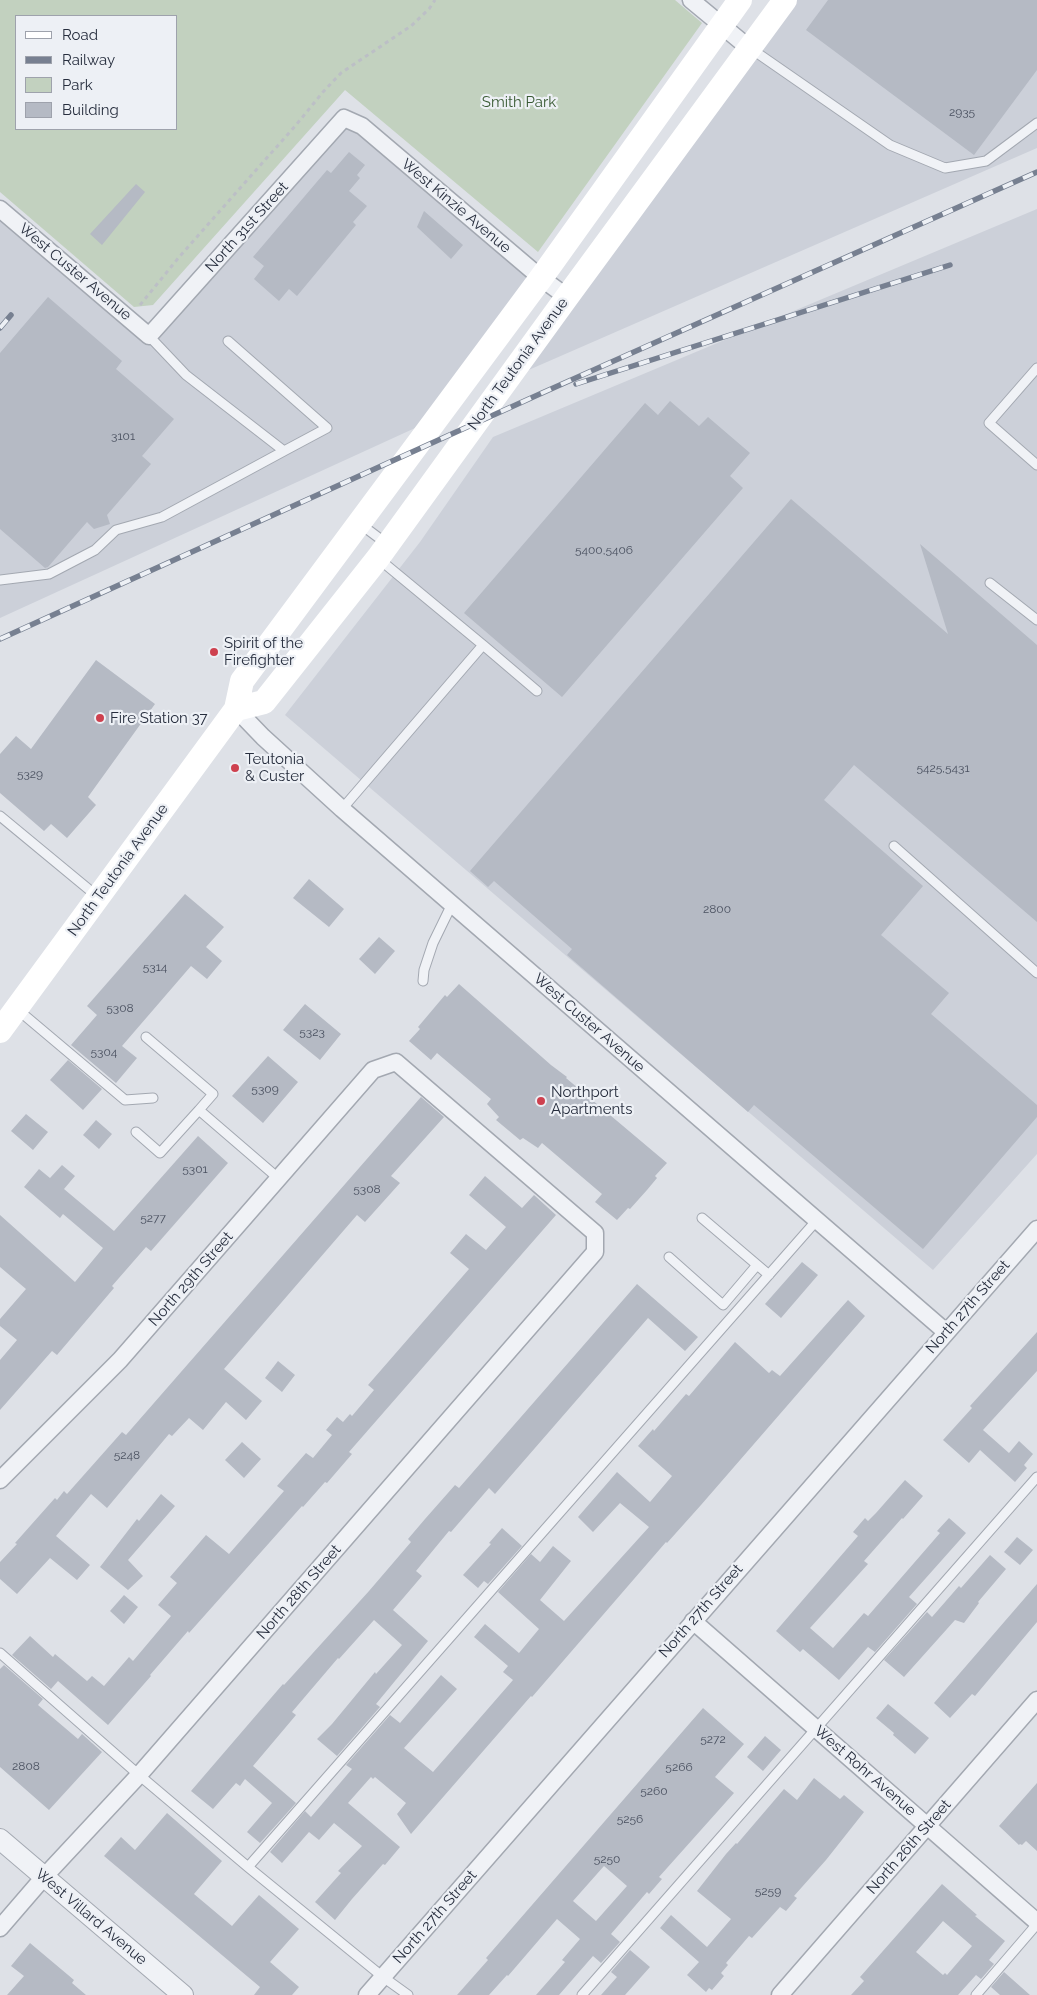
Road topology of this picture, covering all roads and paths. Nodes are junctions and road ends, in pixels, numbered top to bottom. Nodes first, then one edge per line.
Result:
1 (434, 0) edge
2 (691, 0) edge
3 (740, 0) edge
4 (785, 0) edge
5 (721, 26) junction
6 (750, 48) junction
7 (344, 118) joint
8 (1037, 123) edge
9 (0, 209) edge
10 (541, 278) junction
11 (567, 297) junction
12 (131, 320) junction
13 (149, 336) junction
14 (228, 341) dead end
15 (1037, 368) edge
16 (284, 452) junction
17 (1037, 464) edge
18 (359, 523) junction
19 (383, 551) junction
20 (0, 580) edge
21 (990, 582) dead end
22 (1037, 620) edge
23 (483, 645) junction
24 (537, 691) dead end
25 (236, 709) junction
26 (342, 809) junction
27 (0, 816) edge
28 (894, 846) dead end
29 (98, 897) junction
30 (452, 904) junction
31 (1037, 973) edge
32 (423, 981) dead end
33 (8, 1017) edge
34 (146, 1037) dead end
35 (153, 1098) dead end
36 (199, 1110) junction
37 (136, 1132) dead end
38 (278, 1178) junction
39 (702, 1218) dead end
40 (817, 1220) junction
41 (1037, 1229) edge
42 (595, 1252) joint
43 (669, 1257) dead end
44 (757, 1265) junction
45 (769, 1275) junction
46 (724, 1305) junction
47 (734, 1315) junction
48 (946, 1332) junction
49 (1037, 1477) edge
50 (0, 1480) edge
51 (693, 1621) junction
52 (0, 1653) edge
53 (1037, 1700) edge
54 (816, 1729) junction
55 (139, 1775) junction
56 (928, 1826) junction
57 (0, 1839) edge
58 (248, 1867) junction
59 (44, 1877) junction
60 (1037, 1923) edge
61 (0, 1928) edge
62 (383, 1977) junction
63 (183, 1995) edge
64 (367, 1995) edge
65 (408, 1995) edge
66 (582, 1995) edge
67 (780, 1995) edge
68 (976, 1995) edge

1 - 12 path
2 - 5 street
3 - 5 main road, North Teutonia Avenue
4 - 6 main road, North Teutonia Avenue
5 - 6 street
5 - 10 main road, North Teutonia Avenue
6 - 8 lane
6 - 11 main road, North Teutonia Avenue
7 - 10 street, West Kinzie Avenue
7 - 13 street, North 31st Street
9 - 12 street, West Custer Avenue
10 - 11 street, West Kinzie Avenue
10 - 18 main road, North Teutonia Avenue
11 - 19 main road, North Teutonia Avenue
12 - 13 street, West Custer Avenue
13 - 16 lane
14 - 16 lane
15 - 17 lane
16 - 20 lane
18 - 19 lane
18 - 25 main road, North Teutonia Avenue
19 - 23 lane
19 - 25 main road, North Teutonia Avenue
21 - 22 lane
23 - 24 lane
23 - 26 lane
25 - 26 street, West Custer Avenue
25 - 29 main road, North Teutonia Avenue
26 - 30 street, West Custer Avenue
27 - 29 lane
28 - 31 lane
29 - 33 main road, North Teutonia Avenue
30 - 32 lane
30 - 40 street, West Custer Avenue
33 - 35 lane
34 - 36 lane
36 - 37 lane
36 - 38 lane
38 - 42 street, North 29th Street
38 - 50 street, North 29th Street
39 - 44 lane
40 - 45 lane
40 - 48 street, West Custer Avenue
41 - 48 street, North 27th Street
42 - 55 street, North 28th Street
43 - 46 lane
44 - 45 lane
44 - 46 lane
45 - 47 lane
46 - 47 lane
47 - 58 lane
48 - 51 street, North 27th Street
49 - 54 lane
51 - 54 street, West Rohr Avenue
51 - 62 street, North 27th Street
52 - 55 lane
53 - 56 street, North 26th Street
54 - 56 street, West Rohr Avenue
54 - 66 lane
55 - 58 lane
55 - 59 street, North 28th Street
56 - 60 street, West Rohr Avenue
56 - 67 street, North 26th Street
57 - 59 street, West Villard Avenue
58 - 62 lane
59 - 61 street, North 28th Street
59 - 63 street, West Villard Avenue
60 - 68 lane
62 - 64 street, North 27th Street
62 - 65 lane

